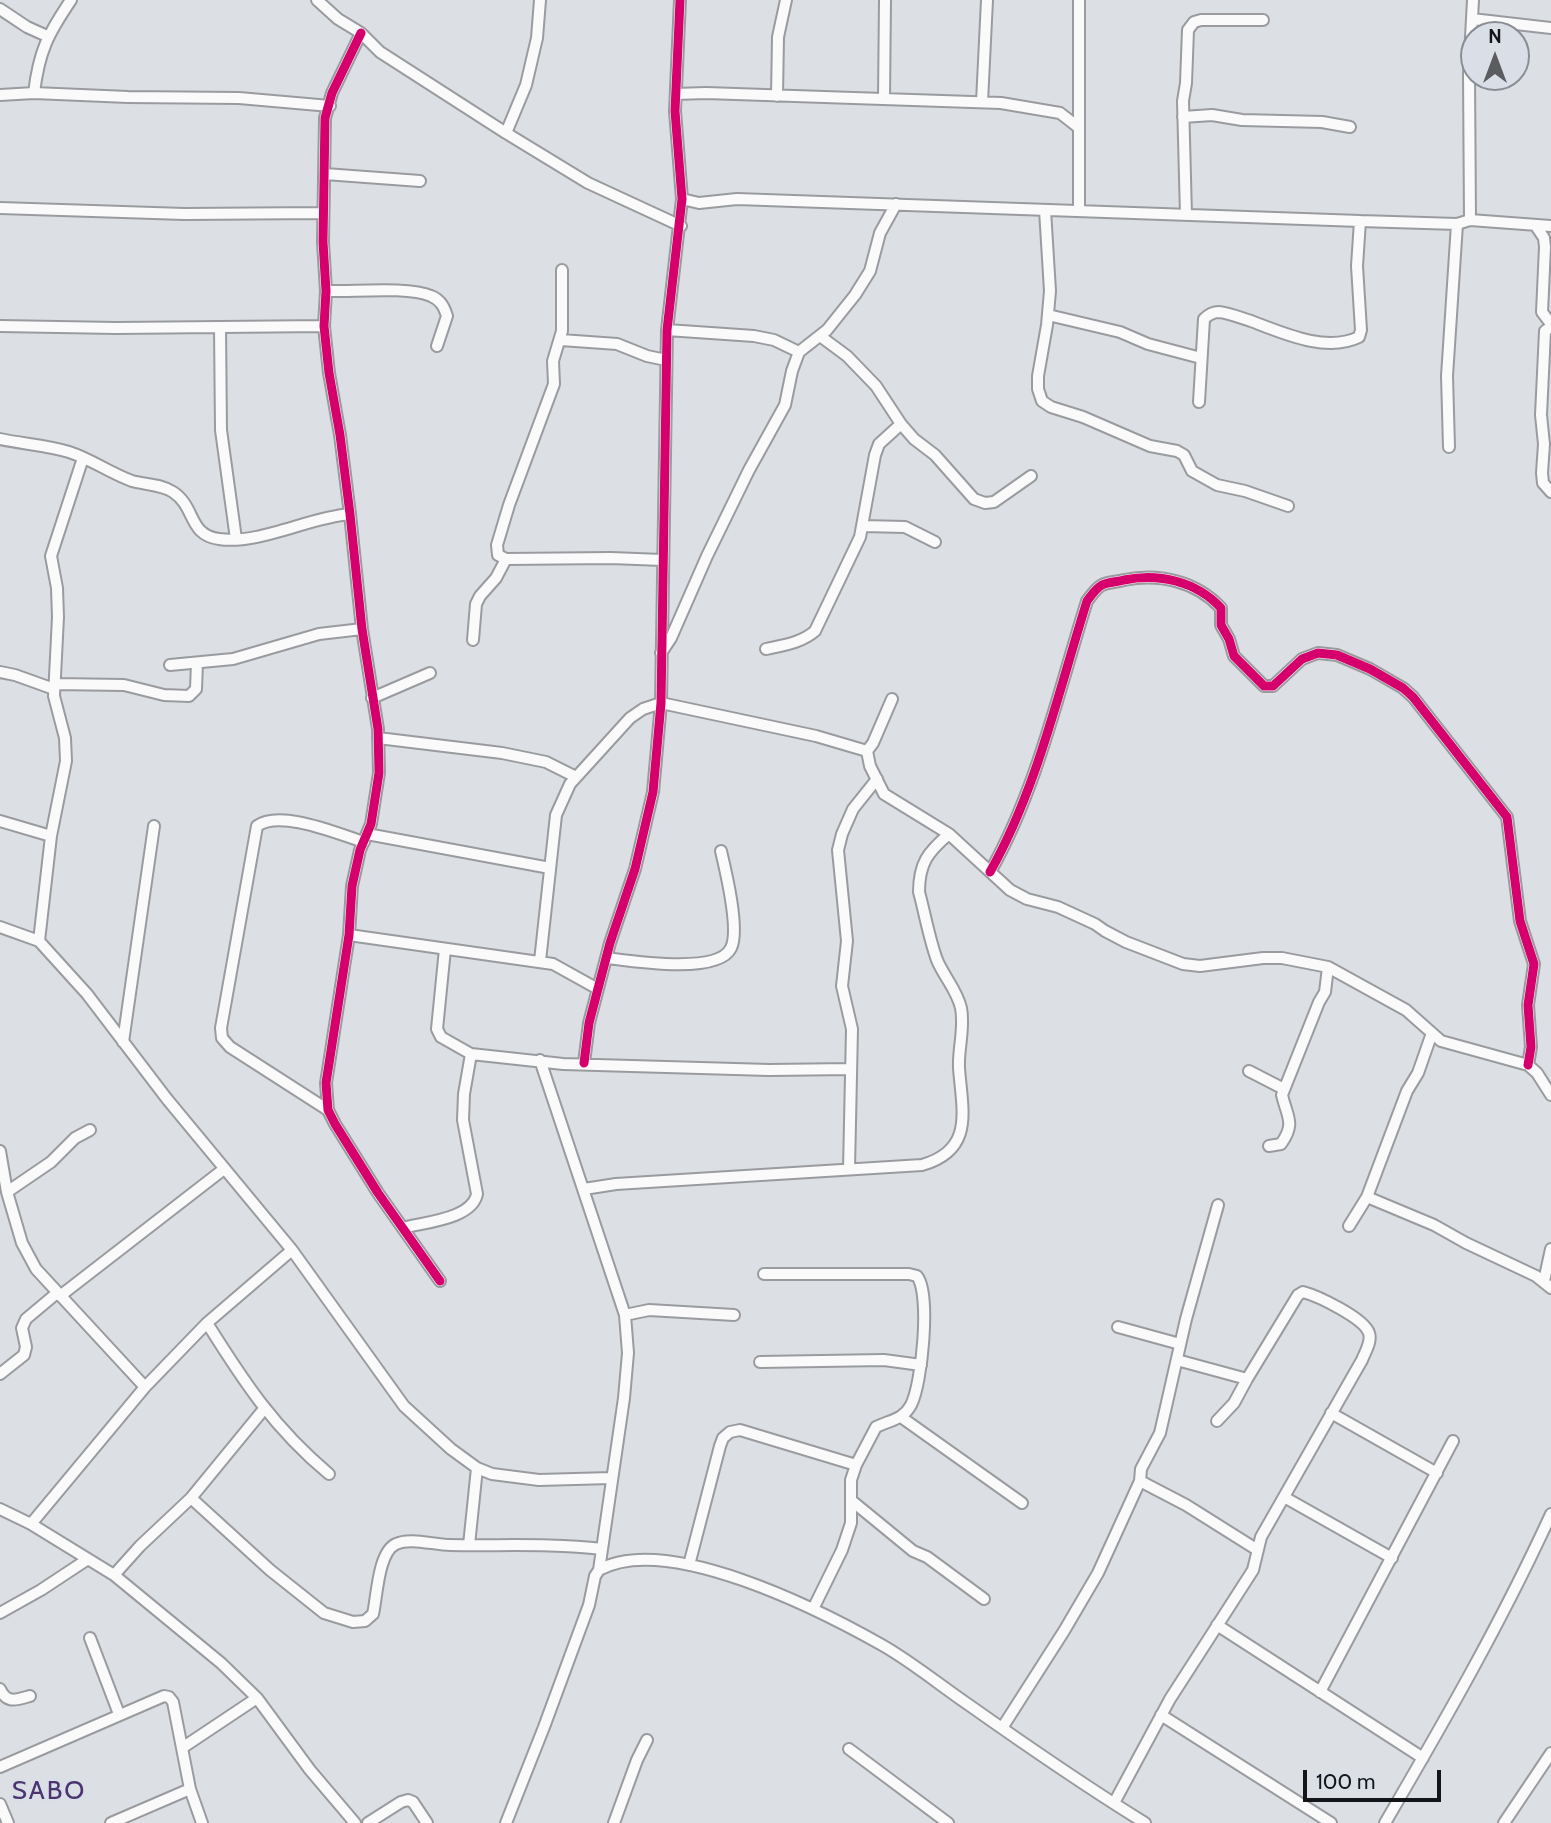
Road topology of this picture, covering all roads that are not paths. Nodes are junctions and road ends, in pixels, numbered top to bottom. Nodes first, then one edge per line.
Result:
1 (71, 0) edge
2 (319, 0) edge
3 (540, 0) edge
4 (680, 0) edge
5 (786, 0) edge
6 (885, 0) edge
7 (987, 0) edge
8 (1079, 0) edge
9 (1473, 0) edge
10 (0, 9) edge
11 (1472, 19) junction
12 (1264, 20) dead end
13 (1551, 28) edge
14 (362, 33) junction
15 (47, 36) junction
16 (34, 93) junction
17 (676, 94) junction
18 (0, 95) edge
19 (776, 96) junction
20 (884, 99) junction
21 (982, 102) junction
22 (1079, 102) junction
23 (330, 106) junction
24 (1060, 113) junction
25 (1183, 117) junction
26 (1078, 127) junction
27 (1350, 127) dead end
28 (506, 133) junction
29 (325, 174) junction
30 (420, 181) dead end
31 (682, 199) junction
32 (699, 203) junction
33 (896, 204) junction
34 (0, 208) edge
35 (1045, 210) junction
36 (1079, 211) junction
37 (323, 213) junction
38 (1186, 215) junction
39 (1470, 220) junction
40 (681, 221) junction
41 (1360, 221) junction
42 (1457, 224) junction
43 (1536, 226) junction
44 (1551, 226) edge
45 (562, 270) dead end
46 (326, 292) junction
47 (1048, 315) junction
48 (0, 326) edge
49 (324, 326) junction
50 (1551, 326) edge
51 (220, 327) junction
52 (667, 330) junction
53 (820, 335) junction
54 (561, 340) junction
55 (437, 346) dead end
56 (799, 352) junction
57 (1202, 358) junction
58 (666, 360) junction
59 (1199, 402) dead end
60 (901, 424) junction
61 (0, 439) edge
62 (1449, 447) dead end
63 (83, 458) junction
64 (1031, 477) dead end
65 (1551, 492) edge
66 (1288, 506) dead end
67 (350, 514) junction
68 (863, 526) junction
69 (236, 539) junction
70 (935, 542) dead end
71 (506, 559) junction
72 (662, 561) junction
73 (362, 629) junction
74 (473, 640) dead end
75 (766, 649) dead end
76 (661, 653) junction
77 (197, 663) junction
78 (170, 665) dead end
79 (0, 672) edge
80 (430, 673) dead end
81 (54, 686) junction
82 (372, 698) junction
83 (892, 698) dead end
84 (661, 703) junction
85 (378, 738) junction
86 (867, 751) junction
87 (576, 777) junction
88 (877, 779) junction
89 (0, 821) edge
90 (154, 826) dead end
91 (949, 834) junction
92 (51, 836) junction
93 (365, 838) junction
94 (722, 851) dead end
95 (550, 868) junction
96 (990, 872) junction
97 (0, 927) edge
98 (349, 935) junction
99 (39, 942) junction
100 (445, 949) junction
101 (607, 958) junction
102 (540, 961) junction
103 (1328, 967) junction
104 (598, 989) junction
105 (1432, 1033) junction
106 (123, 1042) junction
107 (471, 1054) junction
108 (540, 1060) junction
109 (584, 1063) junction
110 (1528, 1065) junction
111 (851, 1069) junction
112 (1249, 1071) dead end
113 (1284, 1089) junction
114 (1551, 1095) edge
115 (328, 1110) junction
116 (90, 1130) dead end
117 (1269, 1146) dead end
118 (0, 1151) edge
119 (224, 1169) junction
120 (849, 1169) junction
121 (584, 1189) junction
122 (7, 1192) junction
123 (1367, 1197) junction
124 (1218, 1205) dead end
125 (1349, 1226) dead end
126 (403, 1228) junction
127 (1551, 1249) edge
128 (292, 1250) junction
129 (764, 1274) dead end
130 (440, 1281) dead end
131 (1547, 1284) edge
132 (59, 1294) junction
133 (625, 1315) junction
134 (734, 1315) dead end
135 (207, 1322) junction
136 (1118, 1326) dead end
137 (1180, 1345) junction
138 (1177, 1360) junction
139 (760, 1363) dead end
140 (921, 1365) junction
141 (0, 1374) edge
142 (1247, 1379) junction
143 (145, 1387) junction
144 (264, 1409) junction
145 (1331, 1413) junction
146 (901, 1418) junction
147 (1217, 1420) dead end
148 (1453, 1441) dead end
149 (856, 1465) junction
150 (477, 1468) junction
151 (1437, 1473) junction
152 (329, 1474) dead end
153 (611, 1478) junction
154 (1140, 1480) junction
155 (1284, 1497) junction
156 (191, 1498) junction
157 (852, 1502) junction
158 (1022, 1503) dead end
159 (0, 1509) edge
160 (1551, 1514) edge
161 (31, 1524) junction
162 (469, 1545) junction
163 (601, 1549) junction
164 (1256, 1549) junction
165 (1392, 1558) junction
166 (88, 1559) junction
167 (689, 1565) junction
168 (599, 1570) junction
169 (114, 1575) junction
170 (984, 1600) dead end
171 (813, 1609) junction
172 (0, 1613) edge
173 (1217, 1625) junction
174 (90, 1637) dead end
175 (0, 1689) edge
176 (1320, 1692) junction
177 (30, 1696) dead end
178 (257, 1699) junction
179 (119, 1714) junction
180 (1161, 1715) junction
181 (1002, 1728) junction
182 (647, 1740) dead end
183 (182, 1748) junction
184 (849, 1749) dead end
185 (1551, 1754) edge
186 (1423, 1758) junction
187 (0, 1767) edge
188 (190, 1788) junction
189 (1114, 1803) junction
190 (0, 1804) edge
191 (8, 1823) edge
192 (111, 1823) edge
193 (202, 1823) edge
194 (355, 1823) edge
195 (368, 1823) edge
196 (427, 1823) edge
197 (506, 1823) edge
198 (614, 1823) edge
199 (948, 1823) edge
200 (1145, 1823) edge
201 (1331, 1823) edge
202 (1385, 1823) edge
203 (1504, 1823) edge

1 - 15 street
2 - 14 street
3 - 28 street
4 - 17 street
5 - 19 street
6 - 20 street
7 - 21 street
8 - 22 street
9 - 11 street
10 - 15 street
11 - 13 street
11 - 39 street
12 - 25 street
14 - 23 street
14 - 28 street
15 - 16 street
16 - 18 street
16 - 23 street
17 - 19 street
17 - 31 street
19 - 20 street
20 - 21 street
21 - 24 street
22 - 24 street
22 - 26 street
23 - 29 street
24 - 26 street
25 - 27 street
25 - 38 street
26 - 36 street
28 - 40 street
29 - 30 street
29 - 37 street
31 - 32 street
31 - 40 street
32 - 33 street
32 - 40 street
33 - 35 street
33 - 53 street
34 - 37 street
35 - 36 street
35 - 47 street
36 - 38 street
37 - 46 street
38 - 41 street
39 - 42 street
39 - 43 street
40 - 52 street
41 - 42 street
41 - 57 street
42 - 62 street
43 - 44 street
43 - 50 street
45 - 54 street
46 - 49 street
46 - 55 street
47 - 57 street
47 - 66 street
48 - 51 street
49 - 51 street
49 - 67 street
50 - 65 street
51 - 69 street
52 - 56 street
52 - 58 street
53 - 56 street
53 - 60 street
54 - 58 street
54 - 71 street
56 - 76 street
57 - 59 street
58 - 72 street
60 - 64 street
60 - 68 street
61 - 63 street
63 - 69 street
63 - 81 street
67 - 69 street
67 - 73 street
68 - 70 street
68 - 75 street
71 - 72 street
71 - 74 street
72 - 76 street
73 - 77 street
73 - 82 street
76 - 84 street
77 - 78 street
77 - 81 street
79 - 81 street
80 - 82 street
81 - 92 street
82 - 85 street
83 - 86 street
84 - 86 street
84 - 87 street
84 - 101 street
85 - 87 street
85 - 93 street
86 - 88 street
87 - 95 street
88 - 91 street
88 - 111 street
89 - 92 street
90 - 106 street
91 - 96 street
91 - 120 street
92 - 99 street
93 - 95 street
93 - 98 street
93 - 115 street
94 - 101 street
95 - 102 street
96 - 103 street
96 - 110 street
97 - 99 street
98 - 100 street
98 - 115 street
99 - 106 street
100 - 102 street
100 - 107 street
101 - 104 street
102 - 104 street
103 - 105 street
103 - 113 street
104 - 109 street
105 - 110 street
105 - 123 street
106 - 119 street
107 - 108 street
107 - 126 street
108 - 109 street
108 - 121 street
109 - 111 street
110 - 114 street
111 - 120 street
112 - 113 street
113 - 117 street
115 - 126 street
116 - 122 street
118 - 122 street
119 - 128 street
119 - 132 street
120 - 121 street
121 - 133 street
122 - 132 street
123 - 125 street
123 - 131 street
124 - 137 street
126 - 130 street
127 - 131 street
128 - 135 street
128 - 150 street
129 - 140 street
132 - 141 street
132 - 143 street
133 - 134 street
133 - 153 street
135 - 143 street
135 - 144 street
136 - 137 street
137 - 138 street
138 - 142 street
138 - 154 street
139 - 140 street
140 - 146 street
142 - 145 street
142 - 147 street
143 - 161 street
144 - 152 street
144 - 156 street
145 - 151 street
145 - 155 street
146 - 149 street
146 - 158 street
148 - 151 street
149 - 157 street
149 - 167 street
150 - 153 street
150 - 162 street
151 - 165 street
153 - 163 street
154 - 164 street
154 - 181 street
155 - 164 street
155 - 165 street
156 - 162 street
156 - 169 street
157 - 170 street
157 - 171 street
159 - 161 street
160 - 186 street
161 - 166 street
162 - 163 street
163 - 168 street
164 - 173 street
165 - 176 street
166 - 169 street
166 - 172 street
167 - 168 street
167 - 171 street
168 - 197 street
169 - 178 street
171 - 181 street
173 - 176 street
173 - 180 street
174 - 179 street
175 - 177 street
176 - 186 street
178 - 183 street
178 - 194 street
179 - 183 street
179 - 187 street
180 - 189 street
180 - 201 street
181 - 189 street
182 - 198 street
183 - 188 street
184 - 199 street
185 - 203 street
186 - 202 street
188 - 192 street
188 - 193 street
189 - 200 street
190 - 191 street
195 - 196 street

